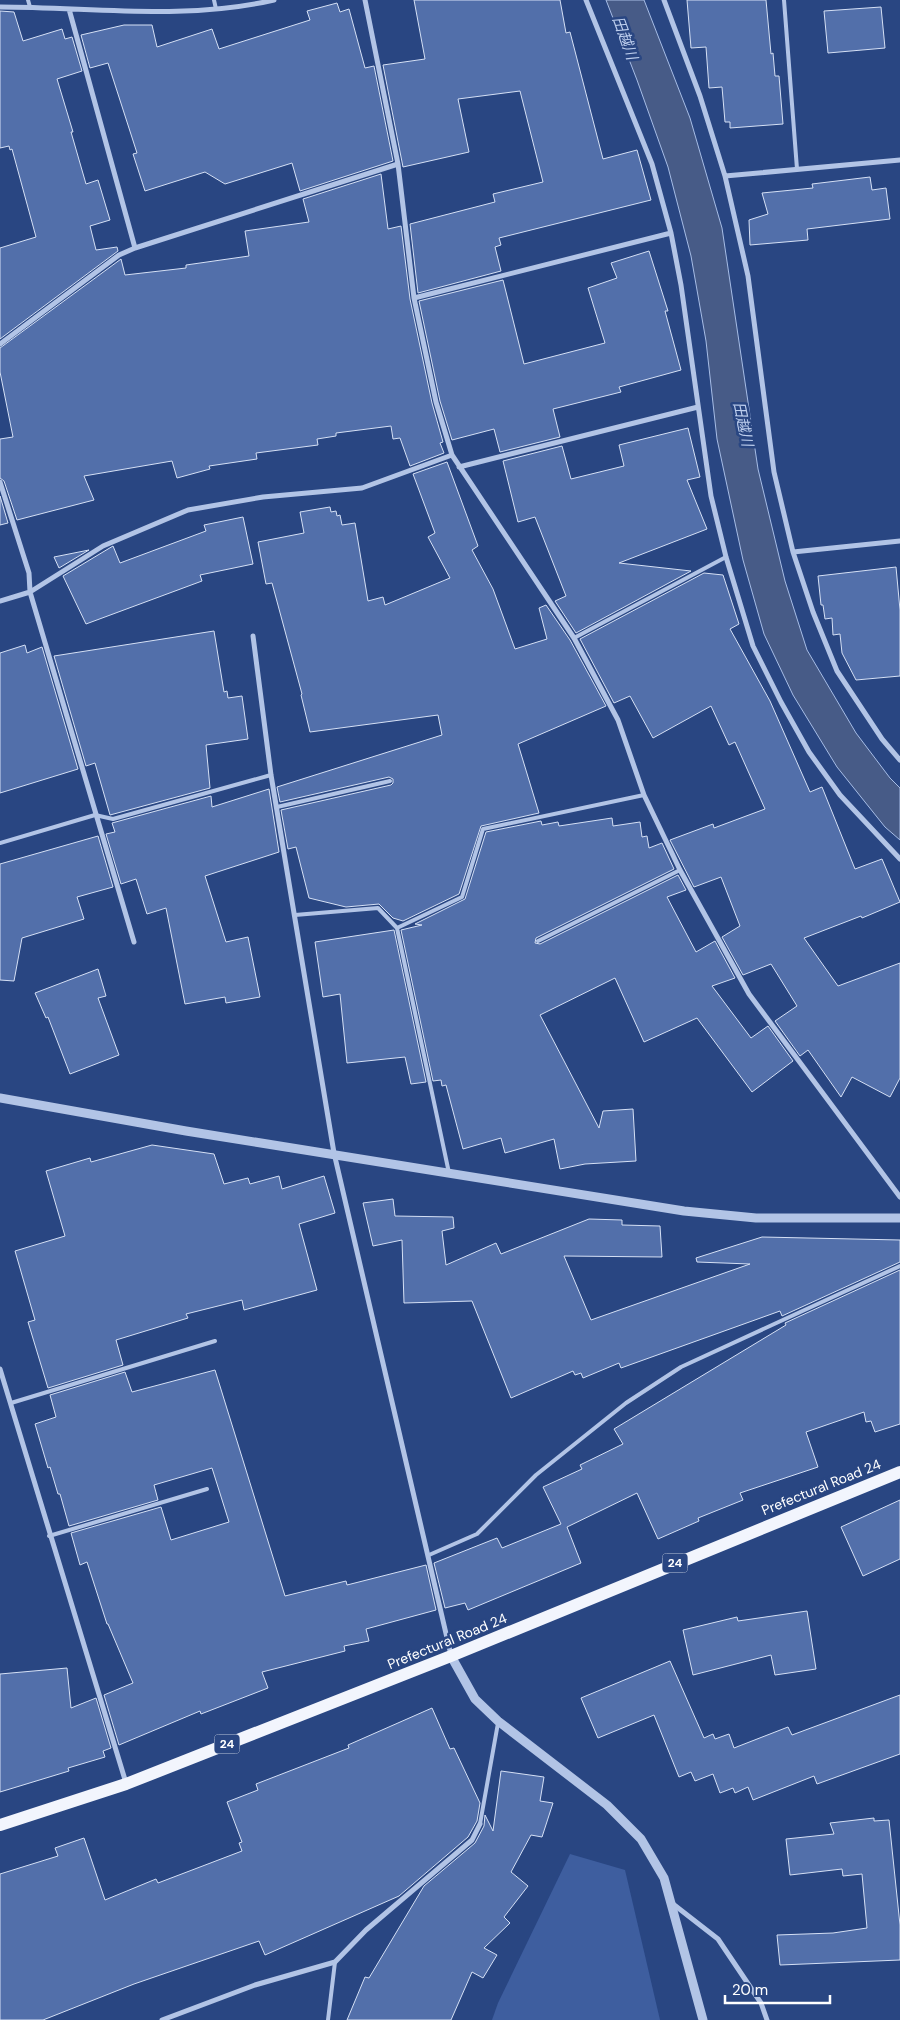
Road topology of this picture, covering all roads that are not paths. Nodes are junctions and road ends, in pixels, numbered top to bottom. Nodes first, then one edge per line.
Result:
1 (28, 0) edge
2 (214, 0) edge
3 (274, 0) edge
4 (365, 0) edge
5 (586, 0) edge
6 (664, 0) edge
7 (784, 0) edge
8 (0, 7) edge
9 (30, 7) junction
10 (69, 9) junction
11 (216, 10) junction
12 (900, 160) edge
13 (398, 164) junction
14 (797, 169) junction
15 (725, 176) junction
16 (671, 233) junction
17 (135, 248) junction
18 (414, 298) junction
19 (0, 344) edge
20 (698, 407) junction
21 (452, 455) junction
22 (459, 467) junction
23 (0, 482) edge
24 (900, 541) edge
25 (793, 552) junction
26 (726, 558) junction
27 (30, 592) junction
28 (0, 601) edge
29 (253, 636) dead end
30 (574, 638) junction
31 (900, 760) edge
32 (271, 775) junction
33 (390, 781) dead end
34 (644, 795) junction
35 (277, 807) junction
36 (96, 815) junction
37 (0, 843) edge
38 (900, 859) edge
39 (680, 870) junction
40 (295, 915) junction
41 (397, 928) junction
42 (538, 940) dead end
43 (134, 942) dead end
44 (0, 1098) edge
45 (334, 1154) junction
46 (449, 1173) junction
47 (900, 1198) edge
48 (900, 1218) edge
49 (900, 1266) edge
50 (215, 1341) dead end
51 (0, 1369) edge
52 (11, 1403) junction
53 (900, 1472) edge
54 (207, 1489) dead end
55 (50, 1536) junction
56 (429, 1555) junction
57 (451, 1656) junction
58 (498, 1721) junction
59 (126, 1784) junction
60 (480, 1824) joint
61 (0, 1825) edge
62 (672, 1903) junction
63 (335, 1962) junction
64 (162, 2020) edge
65 (328, 2020) edge
66 (703, 2020) edge
67 (767, 2020) edge

1 - 9 lane
2 - 11 lane
3 - 11 street
4 - 13 street
5 - 16 street
6 - 15 street
7 - 14 lane
8 - 9 street
9 - 10 street
10 - 11 street
10 - 17 street
12 - 14 street
13 - 17 street
13 - 18 street
14 - 15 street
15 - 25 street
16 - 18 street
16 - 20 street
17 - 19 street
18 - 21 street
20 - 22 street
20 - 26 street
21 - 22 street
21 - 27 street
22 - 30 street
23 - 27 street
24 - 25 street
25 - 31 street
26 - 30 lane
26 - 38 street
27 - 28 street
27 - 36 street
29 - 32 street
30 - 34 street
32 - 35 street
32 - 36 lane
33 - 35 lane
34 - 39 street
34 - 41 lane
35 - 40 street
36 - 37 lane
36 - 43 street
39 - 42 lane
39 - 47 street
40 - 41 lane
40 - 45 street
41 - 46 lane
44 - 45 street
45 - 46 street
45 - 56 street
46 - 48 street
49 - 56 lane
50 - 52 lane
51 - 52 street
52 - 55 street
53 - 57 main road, Prefectural Road 24 / 24
54 - 55 lane
55 - 59 street
56 - 57 street
57 - 58 street
57 - 59 main road, Prefectural Road 24 / 24
58 - 60 lane
58 - 62 street
59 - 61 main road, Prefectural Road 24 / 24
60 - 63 street
62 - 66 street
62 - 67 street
63 - 64 street
63 - 65 lane

